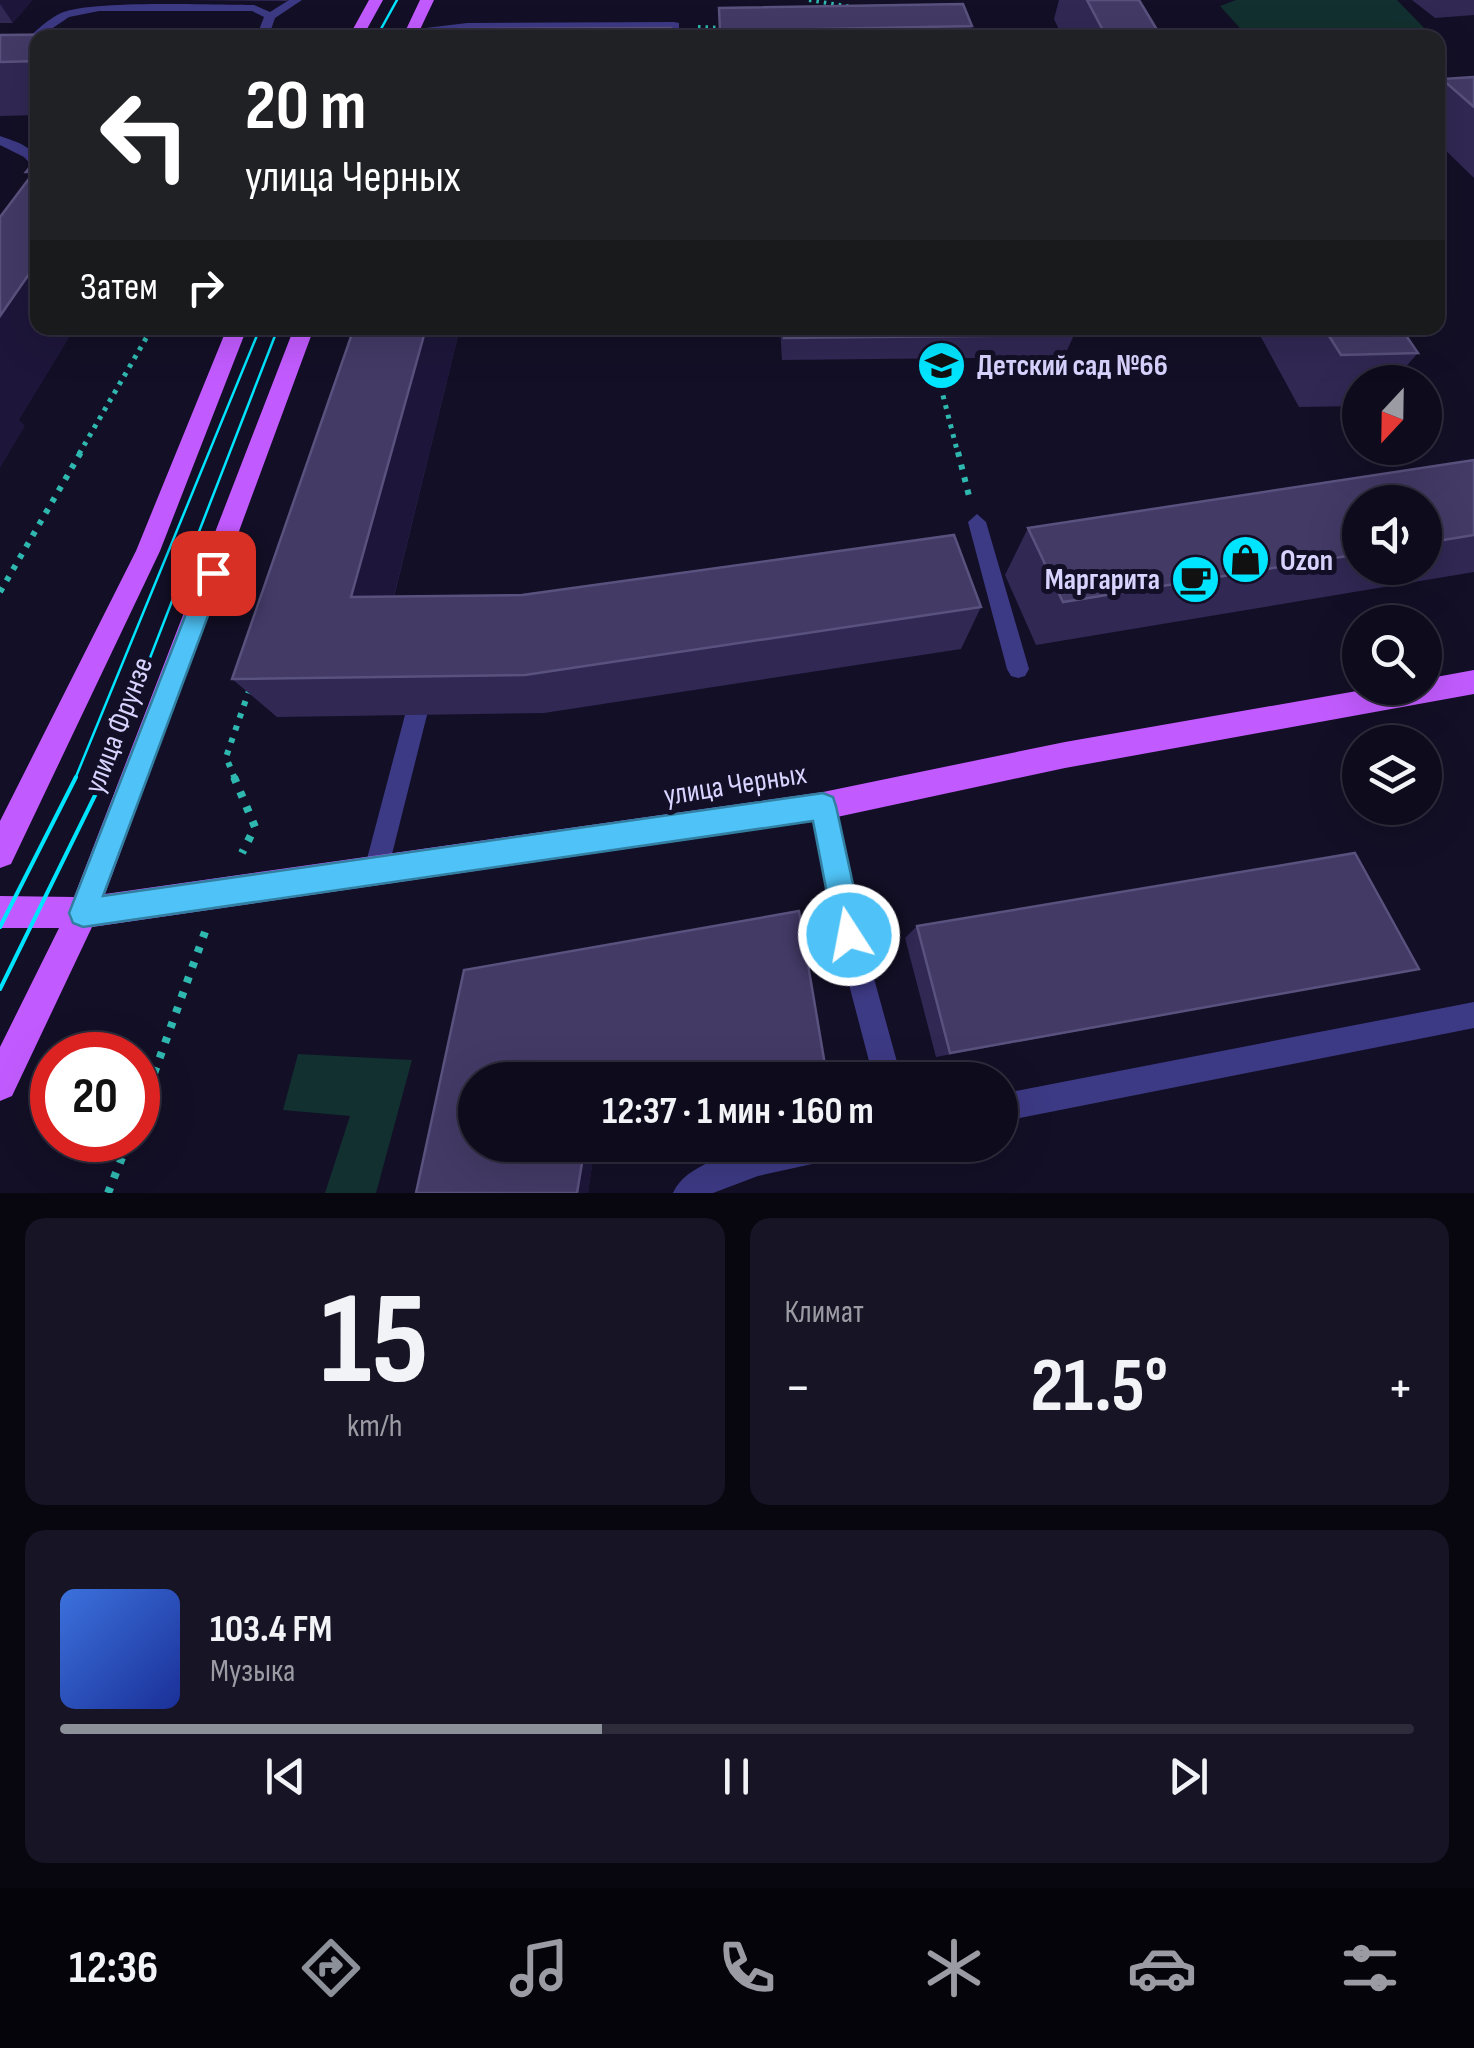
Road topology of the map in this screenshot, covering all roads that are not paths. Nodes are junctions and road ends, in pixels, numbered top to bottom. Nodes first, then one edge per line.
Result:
1 (72, 0) edge
2 (296, 0) edge
3 (376, 0) edge
4 (427, 0) edge
5 (156, 4) edge
6 (66, 14) junction
7 (270, 16) junction
8 (674, 26) edge
9 (45, 30) edge
10 (265, 30) edge
11 (357, 30) edge
12 (412, 30) edge
13 (542, 30) edge
14 (30, 42) edge
15 (8, 61) edge
16 (0, 80) edge
17 (0, 140) edge
18 (30, 154) edge
19 (235, 335) edge
20 (301, 335) edge
21 (976, 522) road end
22 (1018, 669) dead end
23 (1474, 682) edge
24 (416, 715) edge
25 (823, 806) junction
26 (0, 853) edge
27 (375, 874) junction
28 (0, 912) edge
29 (83, 913) junction
30 (1474, 1015) edge
31 (883, 1062) edge
32 (0, 1084) edge
33 (1018, 1104) edge
34 (769, 1162) edge
35 (688, 1193) edge

1 - 6 lane
2 - 7 lane
3 - 11 main road
4 - 12 main road
5 - 6 lane
5 - 7 lane
6 - 9 lane
7 - 10 lane
8 - 13 street
14 - 15 lane
15 - 16 lane
17 - 18 lane
19 - 26 main road, улица Фрунзе
20 - 29 main road, улица Фрунзе
21 - 22 lane
23 - 25 main road, улица Черных
24 - 27 lane
25 - 27 main road, улица Черных
25 - 31 lane
27 - 29 main road, улица Черных
28 - 29 main road, улица Черных
29 - 32 main road, улица Фрунзе
30 - 33 lane
34 - 35 lane

